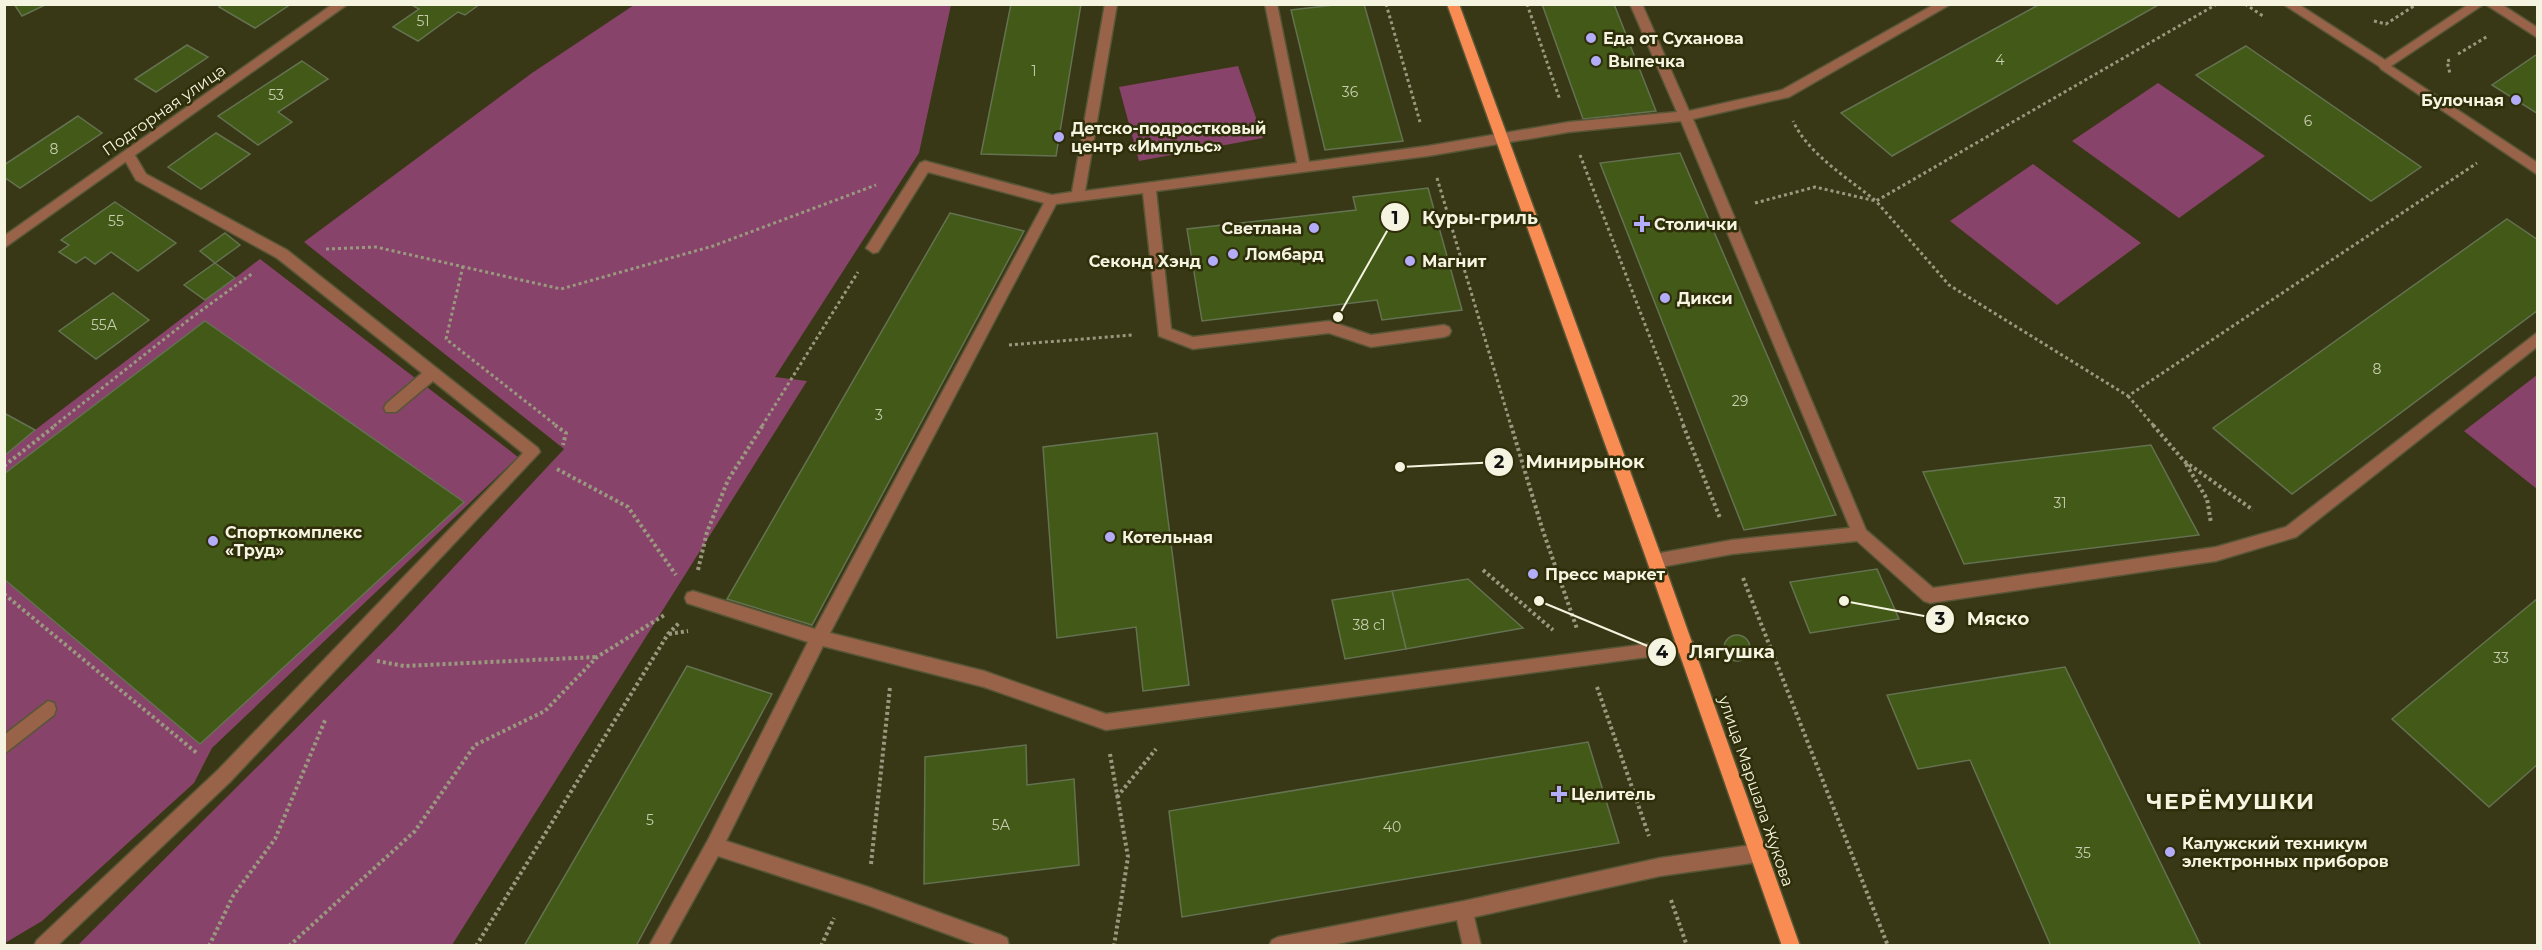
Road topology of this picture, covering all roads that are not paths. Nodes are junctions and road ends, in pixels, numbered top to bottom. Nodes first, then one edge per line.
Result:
1 (342, 4) edge
2 (1110, 4) edge
3 (1270, 4) edge
4 (1453, 4) edge
5 (1636, 4) edge
6 (1945, 4) edge
7 (2289, 4) edge
8 (2478, 4) edge
9 (2491, 4) edge
10 (2538, 34) edge
11 (2385, 66) junction
12 (1685, 116) junction
13 (1501, 140) junction
14 (128, 155) junction
15 (1304, 167) junction
16 (2538, 170) edge
17 (1149, 188) junction
18 (1077, 196) junction
19 (1052, 200) junction
20 (4, 243) edge
21 (873, 248) road end
22 (1444, 331) dead end
23 (2538, 338) edge
24 (432, 373) junction
25 (391, 408) dead end
26 (1860, 534) junction
27 (1655, 561) junction
28 (693, 597) road end
29 (819, 638) junction
30 (1686, 646) junction
31 (48, 709) dead end
32 (4, 746) edge
33 (714, 846) junction
34 (1759, 853) junction
35 (1464, 910) junction
36 (1322, 941) edge
37 (43, 945) edge
38 (658, 945) edge
39 (1003, 945) edge
40 (1278, 945) edge
41 (1472, 945) edge
42 (1791, 945) edge

1 - 14 street, Подгорная улица
2 - 18 street
3 - 15 street
4 - 13 main road, улица Маршала Жукова
5 - 12 street
6 - 12 street
7 - 11 street
8 - 11 street
9 - 10 street
11 - 16 street
12 - 13 street
12 - 26 street
13 - 15 street
13 - 27 main road, улица Маршала Жукова
14 - 20 street, Подгорная улица
14 - 24 street
15 - 17 street
17 - 18 street
17 - 22 street
18 - 19 street
19 - 21 street
19 - 29 street
23 - 26 street
24 - 25 street
24 - 37 street
26 - 27 street
27 - 30 main road, улица Маршала Жукова
28 - 29 street
29 - 30 street
29 - 33 street
30 - 34 main road, улица Маршала Жукова
31 - 32 street
33 - 38 street
33 - 39 street
34 - 35 street
34 - 42 main road, улица Маршала Жукова
35 - 36 street
35 - 41 street
36 - 40 street

